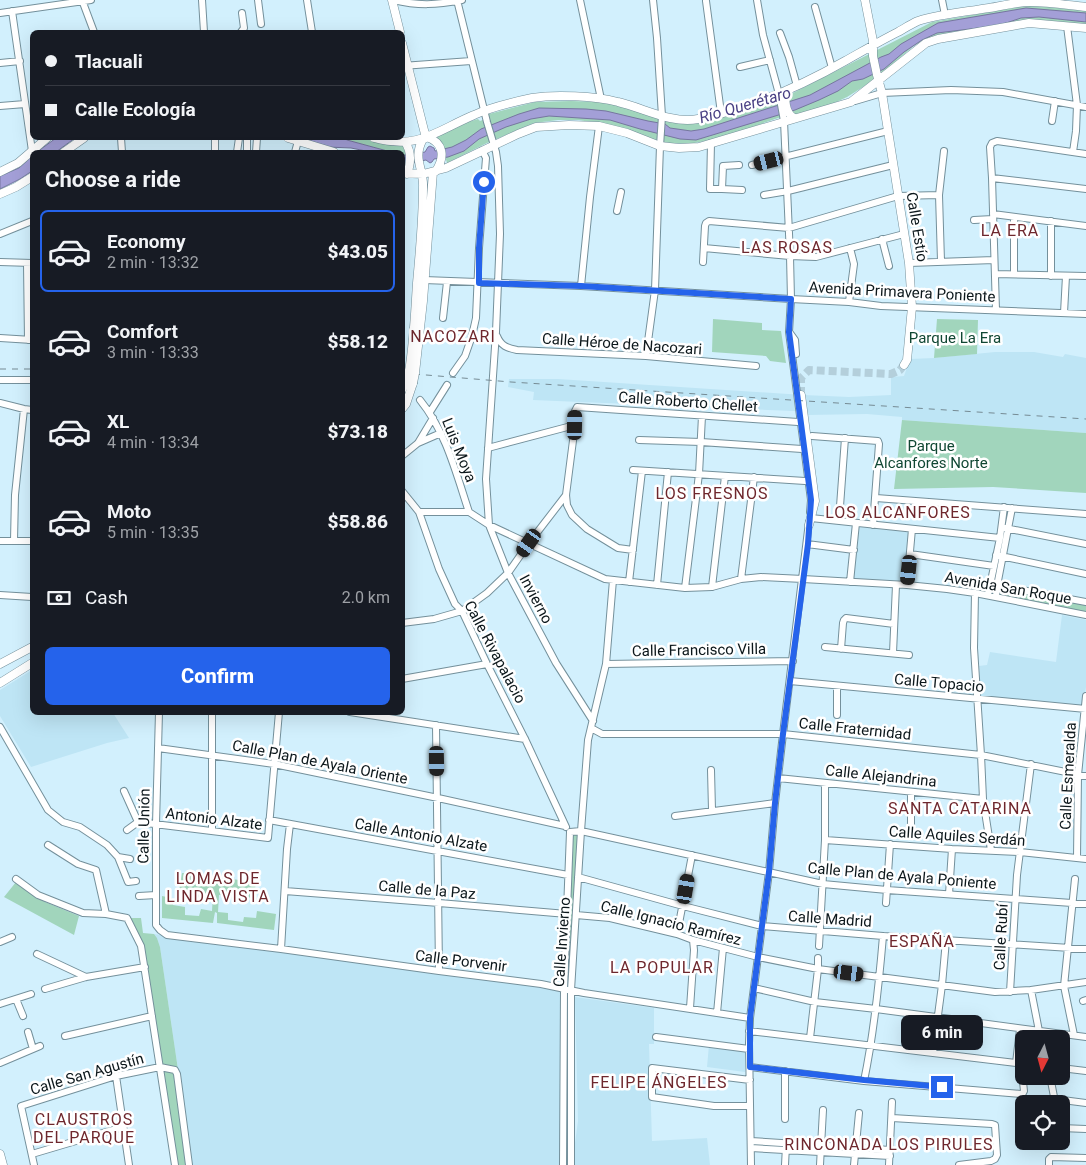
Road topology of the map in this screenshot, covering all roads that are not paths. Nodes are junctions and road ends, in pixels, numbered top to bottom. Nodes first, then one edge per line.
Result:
1 (37, 0) edge
2 (83, 0) edge
3 (91, 0) edge
4 (202, 0) edge
5 (258, 0) edge
6 (306, 0) edge
7 (393, 0) edge
8 (459, 0) edge
9 (580, 0) edge
10 (653, 0) edge
11 (757, 0) edge
12 (865, 0) edge
13 (942, 0) edge
14 (706, 1) edge
15 (1025, 1) edge
16 (1071, 3) edge
17 (815, 7) dead end
18 (1086, 7) edge
19 (38, 8) junction
20 (12, 11) junction
21 (0, 13) edge
22 (242, 13) dead end
23 (945, 15) junction
24 (261, 24) dead end
25 (1068, 26) junction
26 (1086, 28) edge
27 (93, 30) edge
28 (204, 30) edge
29 (242, 30) edge
30 (312, 30) edge
31 (400, 30) edge
32 (780, 33) dead end
33 (873, 46) junction
34 (770, 60) junction
35 (20, 61) junction
36 (472, 61) junction
37 (0, 63) edge
38 (405, 65) edge
39 (740, 67) dead end
40 (832, 68) junction
41 (878, 78) junction
42 (797, 86) junction
43 (882, 93) junction
44 (782, 98) junction
45 (601, 99) junction
46 (1055, 101) junction
47 (851, 102) junction
48 (25, 104) junction
49 (1077, 105) junction
50 (0, 106) edge
51 (1086, 107) edge
52 (484, 111) junction
53 (721, 113) junction
54 (787, 117) junction
55 (662, 119) junction
56 (1052, 121) dead end
57 (600, 126) junction
58 (888, 131) junction
59 (30, 138) edge
60 (425, 138) junction
61 (45, 140) edge
62 (81, 140) edge
63 (295, 140) edge
64 (382, 140) edge
65 (298, 141) junction
66 (711, 143) junction
67 (660, 144) junction
68 (407, 145) junction
69 (494, 146) junction
70 (33, 150) edge
71 (67, 150) edge
72 (296, 150) edge
73 (321, 150) edge
74 (944, 151) dead end
75 (481, 152) junction
76 (1073, 152) junction
77 (30, 153) edge
78 (1086, 154) edge
79 (786, 157) junction
80 (711, 165) junction
81 (739, 165) dead end
82 (752, 165) dead end
83 (893, 165) junction
84 (723, 166) junction
85 (421, 171) junction
86 (0, 172) edge
87 (406, 172) edge
88 (434, 172) junction
89 (30, 178) edge
90 (992, 178) junction
91 (722, 189) junction
92 (1086, 189) edge
93 (742, 190) dead end
94 (621, 192) dead end
95 (788, 192) junction
96 (0, 194) edge
97 (764, 195) dead end
98 (939, 195) junction
99 (898, 196) junction
100 (618, 211) dead end
101 (993, 217) junction
102 (1014, 217) junction
103 (974, 220) dead end
104 (1051, 221) junction
105 (30, 222) edge
106 (1086, 226) edge
107 (19, 227) junction
108 (30, 227) edge
109 (790, 228) junction
110 (0, 234) edge
111 (904, 234) junction
112 (882, 239) junction
113 (704, 248) junction
114 (850, 248) junction
115 (790, 256) junction
116 (994, 260) junction
117 (941, 261) junction
118 (0, 262) edge
119 (703, 262) dead end
120 (30, 263) edge
121 (908, 263) junction
122 (889, 266) dead end
123 (995, 274) junction
124 (1014, 274) junction
125 (1051, 276) junction
126 (1066, 276) junction
127 (1086, 276) edge
128 (424, 280) junction
129 (447, 282) junction
130 (479, 283) junction
131 (499, 284) junction
132 (581, 286) junction
133 (655, 290) junction
134 (791, 299) junction
135 (849, 302) junction
136 (912, 307) junction
137 (996, 310) junction
138 (1064, 313) junction
139 (1086, 314) edge
140 (443, 318) dead end
141 (496, 332) junction
142 (789, 332) junction
143 (0, 338) edge
144 (30, 340) edge
145 (646, 356) junction
146 (796, 357) dead end
147 (904, 365) dead end
148 (756, 366) dead end
149 (413, 367) junction
150 (453, 373) dead end
151 (0, 380) edge
152 (30, 380) edge
153 (447, 385) dead end
154 (407, 386) edge
155 (801, 395) tunnel mouth
156 (420, 400) dead end
157 (0, 403) edge
158 (405, 404) edge
159 (24, 409) junction
160 (30, 410) edge
161 (432, 415) junction
162 (702, 416) junction
163 (798, 422) dead end
164 (575, 425) junction
165 (441, 433) junction
166 (812, 436) dead end
167 (845, 438) junction
168 (639, 440) dead end
169 (701, 442) junction
170 (418, 443) junction
171 (488, 448) junction
172 (802, 449) dead end
173 (405, 454) edge
174 (633, 470) dead end
175 (642, 471) junction
176 (668, 472) junction
177 (699, 474) junction
178 (725, 476) junction
179 (754, 477) junction
180 (805, 481) dead end
181 (405, 495) edge
182 (566, 495) junction
183 (876, 498) junction
184 (1004, 507) junction
185 (1012, 508) junction
186 (419, 512) junction
187 (470, 512) junction
188 (1086, 514) edge
189 (477, 516) junction
190 (488, 516) junction
191 (839, 520) junction
192 (810, 521) junction
193 (856, 522) junction
194 (489, 525) junction
195 (873, 525) junction
196 (1001, 527) junction
197 (912, 529) junction
198 (1009, 529) junction
199 (1000, 538) junction
200 (0, 540) edge
201 (14, 541) junction
202 (30, 541) edge
203 (529, 543) junction
204 (808, 544) junction
205 (1086, 544) edge
206 (633, 550) junction
207 (854, 550) junction
208 (910, 554) junction
209 (1000, 556) junction
210 (994, 566) junction
211 (508, 573) junction
212 (1086, 574) edge
213 (741, 579) junction
214 (803, 579) junction
215 (613, 580) junction
216 (629, 582) junction
217 (850, 582) junction
218 (657, 585) junction
219 (896, 585) junction
220 (907, 585) junction
221 (994, 585) junction
222 (712, 587) junction
223 (685, 588) junction
224 (975, 593) junction
225 (988, 595) junction
226 (0, 596) edge
227 (30, 597) edge
228 (996, 597) junction
229 (1086, 602) edge
230 (462, 611) junction
231 (1086, 615) edge
232 (405, 623) edge
233 (894, 624) junction
234 (825, 647) dead end
235 (30, 648) edge
236 (841, 649) junction
237 (893, 653) junction
238 (909, 656) dead end
239 (793, 661) junction
240 (0, 664) edge
241 (30, 664) edge
242 (487, 664) junction
243 (606, 664) junction
244 (405, 678) edge
245 (790, 681) junction
246 (0, 683) edge
247 (837, 686) junction
248 (1086, 696) edge
249 (978, 699) junction
250 (1085, 709) edge
251 (159, 715) edge
252 (212, 715) edge
253 (279, 715) edge
254 (370, 715) edge
255 (837, 715) dead end
256 (592, 724) junction
257 (436, 725) junction
258 (0, 727) edge
259 (783, 734) junction
260 (526, 739) junction
261 (158, 748) junction
262 (212, 754) junction
263 (981, 755) junction
264 (274, 764) junction
265 (1030, 764) junction
266 (711, 770) dead end
267 (1078, 774) junction
268 (1086, 776) edge
269 (778, 778) junction
270 (825, 783) junction
271 (124, 791) dead end
272 (911, 792) junction
273 (438, 798) junction
274 (983, 799) junction
275 (775, 803) junction
276 (712, 810) junction
277 (675, 816) dead end
278 (269, 820) junction
279 (1078, 821) junction
280 (138, 822) junction
281 (1086, 823) edge
282 (156, 824) junction
283 (290, 824) junction
284 (911, 824) dead end
285 (565, 826) junction
286 (127, 830) dead end
287 (212, 831) junction
288 (581, 831) junction
289 (570, 832) junction
290 (825, 840) junction
291 (890, 844) junction
292 (48, 845) dead end
293 (952, 849) junction
294 (991, 850) junction
295 (438, 851) junction
296 (1020, 852) junction
297 (692, 855) junction
298 (118, 856) junction
299 (1077, 858) junction
300 (130, 859) dead end
301 (1086, 859) edge
302 (769, 872) junction
303 (568, 875) junction
304 (578, 877) junction
305 (16, 879) dead end
306 (1075, 879) dead end
307 (136, 881) dead end
308 (823, 884) junction
309 (887, 890) junction
310 (285, 891) junction
311 (949, 894) junction
312 (156, 895) junction
313 (139, 896) dead end
314 (1015, 898) junction
315 (1072, 902) junction
316 (439, 903) junction
317 (886, 903) dead end
318 (1086, 904) edge
319 (682, 906) junction
320 (106, 914) junction
321 (567, 914) junction
322 (576, 915) junction
323 (762, 926) junction
324 (819, 931) junction
325 (677, 934) junction
326 (166, 935) joint
327 (883, 936) junction
328 (12, 938) dead end
329 (693, 940) junction
330 (946, 940) junction
331 (0, 942) edge
332 (566, 942) junction
333 (574, 942) junction
334 (1012, 944) junction
335 (818, 946) dead end
336 (723, 948) junction
337 (1068, 948) junction
338 (1086, 948) edge
339 (281, 949) junction
340 (37, 954) dead end
341 (758, 957) junction
342 (818, 958) dead end
343 (144, 967) junction
344 (818, 969) junction
345 (440, 971) junction
346 (86, 977) junction
347 (880, 977) junction
348 (1086, 982) edge
349 (942, 986) junction
350 (1064, 986) junction
351 (754, 988) junction
352 (44, 989) dead end
353 (568, 990) junction
354 (1031, 990) junction
355 (1010, 992) junction
356 (31, 994) dead end
357 (16, 999) junction
358 (815, 1002) junction
359 (0, 1004) edge
360 (690, 1008) junction
361 (876, 1009) junction
362 (717, 1013) junction
363 (23, 1016) dead end
364 (152, 1016) junction
365 (750, 1018) junction
366 (938, 1018) junction
367 (1020, 1028) joint
368 (1033, 1030) edge
369 (1040, 1030) edge
370 (749, 1031) junction
371 (28, 1032) dead end
372 (1070, 1035) edge
373 (65, 1036) dead end
374 (1074, 1036) junction
375 (656, 1037) dead end
376 (1086, 1037) edge
377 (810, 1038) junction
378 (872, 1046) junction
379 (749, 1049) junction
380 (933, 1053) junction
381 (0, 1063) edge
382 (1015, 1063) edge
383 (160, 1067) junction
384 (750, 1067) junction
385 (1070, 1069) edge
386 (785, 1071) junction
387 (1086, 1071) edge
388 (116, 1076) junction
389 (750, 1080) junction
390 (864, 1080) junction
391 (1023, 1085) edge
392 (892, 1102) dead end
393 (1070, 1102) edge
394 (1086, 1103) edge
395 (750, 1106) junction
396 (823, 1110) dead end
397 (859, 1113) dead end
398 (892, 1118) junction
399 (785, 1119) dead end
400 (123, 1127) junction
401 (1070, 1128) edge
402 (1086, 1129) edge
403 (751, 1145) junction
404 (786, 1147) junction
405 (821, 1148) junction
406 (855, 1151) junction
407 (890, 1153) junction
408 (0, 1154) edge
409 (32, 1154) junction
410 (1086, 1158) edge
411 (3, 1165) edge
412 (34, 1165) edge
413 (130, 1165) edge
414 (175, 1165) edge
415 (189, 1165) edge
416 (563, 1165) edge
417 (571, 1165) edge
418 (751, 1165) edge
419 (785, 1165) edge
420 (820, 1165) edge
421 (854, 1165) edge
422 (889, 1165) edge
423 (959, 1165) edge
424 (1049, 1165) edge

1 - 19 street
2 - 3 street
2 - 19 street
2 - 27 street
4 - 28 street
5 - 24 street
6 - 30 street
7 - 8 street
7 - 31 main road
8 - 36 street
9 - 45 street
10 - 55 street
11 - 34 street
12 - 33 main road, Calle Estío
13 - 23 street
14 - 53 street
15 - 16 main road
15 - 23 main road
16 - 18 main road
17 - 40 street
19 - 20 street
20 - 21 street
20 - 35 street
22 - 29 street
23 - 33 main road
25 - 26 main road
25 - 41 main road
25 - 49 street
32 - 42 street
33 - 40 main road
33 - 41 main road, Calle Estío
34 - 39 street
34 - 44 street
35 - 37 street
35 - 48 street
36 - 38 street
36 - 52 street
38 - 60 main road
40 - 42 main road
41 - 43 main road, Calle Estío
41 - 47 main road
42 - 44 main road
43 - 46 street
43 - 47 street
43 - 58 main road, Calle Estío
44 - 53 main road
44 - 54 main road
45 - 52 main road
45 - 55 main road
46 - 49 street
46 - 56 street
47 - 54 main road
48 - 50 street
48 - 59 street
49 - 51 street
49 - 76 street
52 - 60 main road
52 - 69 street
53 - 55 main road
54 - 66 main road
54 - 79 street
55 - 67 street
57 - 67 main road
57 - 69 main road
57 - 132 street
58 - 79 street
58 - 83 main road, Calle Estío
60 - 68 main road
60 - 85 main road
60 - 88 main road
61 - 70 main road
62 - 71 main road
63 - 65 main road
64 - 68 main road
65 - 72 street
65 - 73 main road
66 - 67 main road
66 - 80 street
67 - 133 street
68 - 87 main road
69 - 75 main road
69 - 131 street
74 - 98 street
75 - 88 main road
75 - 130 street
76 - 78 street
76 - 90 street
77 - 86 main road
79 - 82 street
79 - 95 street
80 - 84 street
80 - 91 street
81 - 84 street
83 - 95 street
83 - 99 main road, Calle Estío
84 - 91 street
85 - 87 main road
85 - 88 main road
85 - 149 main road
88 - 128 main road
89 - 96 main road
90 - 92 street
90 - 101 street
91 - 93 street
94 - 100 street
95 - 97 street
95 - 109 street
98 - 99 street
98 - 117 street
99 - 109 street
99 - 111 main road, Calle Estío
101 - 102 street
101 - 103 street
101 - 116 street
102 - 104 street
102 - 124 street
104 - 106 street
104 - 125 street
105 - 107 street
107 - 108 street
107 - 110 street
109 - 113 street
109 - 115 street
111 - 112 street
111 - 121 main road, Calle Estío
112 - 114 street
112 - 122 street
113 - 115 street
113 - 119 street
114 - 115 street
114 - 135 street
115 - 134 street
116 - 117 street
116 - 123 street
117 - 121 street
118 - 120 street
120 - 144 street
121 - 136 main road, Calle Estío
123 - 124 street
123 - 137 street
124 - 125 street
125 - 126 street
126 - 127 street
126 - 138 street
128 - 129 street, Avenida Primavera Poniente
128 - 149 main road
129 - 130 street, Avenida Primavera Poniente
129 - 140 street
130 - 131 street, Avenida Primavera Poniente
130 - 150 street
131 - 132 street, Avenida Primavera Poniente
131 - 141 street
132 - 133 street, Avenida Primavera Poniente
133 - 134 street, Avenida Primavera Poniente
133 - 145 street
134 - 135 street, Avenida Primavera Poniente
134 - 142 street
135 - 136 street, Avenida Primavera Poniente
136 - 137 street, Avenida Primavera Poniente
136 - 147 main road, Calle Estío
137 - 138 street, Avenida Primavera Poniente
138 - 139 street, Avenida Primavera Poniente
141 - 145 street, Calle Héroe de Nacozari
141 - 171 street
142 - 146 street
142 - 192 street
143 - 144 street
145 - 148 street, Calle Héroe de Nacozari
149 - 154 main road, bridge
151 - 152 street
153 - 161 street
154 - 158 main road
155 - 192 main road
156 - 161 street, Luis Moya
157 - 159 street
159 - 160 street
159 - 201 street
161 - 165 street, Luis Moya
161 - 170 street
162 - 163 street, Calle Roberto Chellet
162 - 164 street, Calle Roberto Chellet
162 - 169 street
164 - 171 street
164 - 182 street
165 - 170 street
165 - 187 street, Luis Moya
166 - 167 street
167 - 183 street
167 - 191 street
168 - 169 street
169 - 172 street
169 - 177 street
170 - 173 street
171 - 190 street, Invierno
174 - 175 street
175 - 176 street
175 - 206 street
176 - 177 street
176 - 218 street
177 - 178 street
177 - 223 street
178 - 179 street
178 - 222 street
179 - 180 street
179 - 213 street
181 - 186 street, Calle Rivapalacio
182 - 203 street
182 - 206 street
183 - 184 street
183 - 195 street
184 - 185 street
184 - 196 street
185 - 188 street
185 - 198 street
186 - 187 street
186 - 230 street, Calle Rivapalacio
187 - 189 street, Avenida San Roque
189 - 190 street
189 - 194 street, Avenida San Roque
190 - 194 street, Invierno
191 - 192 street
191 - 193 street
192 - 204 street
193 - 195 street
193 - 207 street
194 - 203 street, Avenida San Roque
194 - 211 street, Invierno
195 - 197 street
196 - 198 street
196 - 199 street
197 - 199 street
197 - 208 street
198 - 205 street
198 - 209 street
199 - 209 street
200 - 201 street
201 - 202 street
203 - 211 street
203 - 215 street, Avenida San Roque
204 - 207 street
204 - 214 street
206 - 216 street
207 - 217 street
208 - 210 street
208 - 220 street
209 - 210 street
209 - 212 street
209 - 221 street
210 - 221 street
211 - 230 street
211 - 256 street, Invierno
213 - 214 street, Avenida San Roque
213 - 222 street, Avenida San Roque
214 - 217 street, Avenida San Roque
214 - 239 street
215 - 216 street, Avenida San Roque
215 - 243 street, Calle Invierno
216 - 218 street, Avenida San Roque
217 - 219 street, Avenida San Roque
218 - 223 street, Avenida San Roque
219 - 220 street, Avenida San Roque
219 - 233 street
220 - 224 street, Avenida San Roque
221 - 225 street
221 - 228 street
221 - 229 street
222 - 223 street, Avenida San Roque
224 - 225 street, Avenida San Roque
224 - 249 street
225 - 228 street, Avenida San Roque
226 - 227 street
228 - 231 street, Avenida San Roque
230 - 232 street
230 - 242 street, Calle Rivapalacio
233 - 236 street
233 - 237 street
234 - 236 street
235 - 240 main road
236 - 237 street
237 - 238 street
239 - 243 street, Calle Francisco Villa
239 - 245 street
241 - 246 main road
242 - 244 street
242 - 260 street, Calle Rivapalacio
243 - 256 street, Calle Invierno
245 - 247 street, Calle Topacio
245 - 259 street
247 - 249 street, Calle Topacio
247 - 255 street
248 - 250 street, Calle Esmeralda
249 - 250 street, Calle Topacio
249 - 263 street
250 - 267 street, Calle Esmeralda
251 - 261 street, Calle Unión
252 - 262 street
253 - 264 street
254 - 257 street
256 - 259 street, Calle Fraternidad
256 - 288 street, Calle Invierno
257 - 260 street
257 - 273 street
258 - 298 street
259 - 263 street, Calle Fraternidad
259 - 269 street
260 - 285 street, Calle Rivapalacio
261 - 262 street, Calle Plan de Ayala Oriente
261 - 282 street, Calle Unión
262 - 264 street, Calle Plan de Ayala Oriente
262 - 287 street
263 - 265 street, Calle Fraternidad
263 - 274 street
264 - 273 street, Calle Plan de Ayala Oriente
264 - 278 street
265 - 267 street, Calle Fraternidad
265 - 296 street, Calle Rubí
266 - 276 street
267 - 268 street, Calle Fraternidad
267 - 279 street, Calle Esmeralda
269 - 270 street, Calle Alejandrina
269 - 275 street
270 - 272 street, Calle Alejandrina
270 - 290 street
271 - 280 street
272 - 274 street, Calle Alejandrina
272 - 284 street
273 - 285 street, Calle Plan de Ayala Oriente
273 - 295 street
274 - 294 street
275 - 276 street
275 - 302 street
276 - 277 street
278 - 283 street, Calle Antonio Alzate
278 - 287 street, Antonio Alzate
279 - 281 street
279 - 299 street, Calle Esmeralda
280 - 282 street, Antonio Alzate
280 - 286 street
282 - 287 street, Antonio Alzate
282 - 312 street, Calle Unión
283 - 295 street, Calle Antonio Alzate
283 - 310 street
285 - 289 street, Calle Rivapalacio
288 - 289 street, Calle Plan de Ayala Poniente
288 - 297 street, Calle Plan de Ayala Poniente
288 - 304 street, Calle Invierno
289 - 303 street, Calle Invierno
290 - 291 street, Calle Aquiles Serdán
290 - 308 street
291 - 293 street, Calle Aquiles Serdán
291 - 309 street
292 - 320 street
293 - 294 street, Calle Aquiles Serdán
293 - 311 street
294 - 296 street, Calle Aquiles Serdán
295 - 303 street, Calle Antonio Alzate
295 - 316 street
296 - 299 street, Calle Aquiles Serdán
296 - 314 street, Calle Rubí
297 - 302 street, Calle Plan de Ayala Poniente
297 - 319 street
298 - 300 street
298 - 307 street
299 - 301 street, Calle Aquiles Serdán
302 - 308 street, Calle Plan de Ayala Poniente
302 - 323 street
303 - 321 street, Calle Invierno
304 - 319 street, Calle Madrid
304 - 322 street, Calle Invierno
305 - 320 street
306 - 315 street
308 - 309 street, Calle Plan de Ayala Poniente
308 - 324 street
309 - 311 street, Calle Plan de Ayala Poniente
309 - 317 street
310 - 316 street, Calle de la Paz
310 - 339 street
311 - 314 street, Calle Plan de Ayala Poniente
312 - 313 street
312 - 326 street, Calle Unión
314 - 315 street, Calle Plan de Ayala Poniente
314 - 334 street, Calle Rubí
315 - 318 street, Calle Plan de Ayala Poniente
315 - 337 street
316 - 321 street, Calle de la Paz
316 - 345 street
319 - 323 street, Calle Madrid
319 - 325 street
320 - 343 street
321 - 332 street, Calle Invierno
322 - 325 street, Calle Ignacio Ramírez
322 - 333 street, Calle Invierno
323 - 324 street, Calle Madrid
323 - 341 street
324 - 327 street, Calle Madrid
324 - 335 street
325 - 329 street, Calle Ignacio Ramírez
326 - 339 street, Calle Porvenir
327 - 330 street, Calle Madrid
327 - 347 street
328 - 331 street
329 - 336 street, Calle Ignacio Ramírez
329 - 360 street
330 - 334 street, Calle Madrid
330 - 349 street
332 - 333 street
332 - 353 street, Calle Invierno
333 - 353 street, Calle Invierno
334 - 337 street, Calle Madrid
334 - 355 street, Calle Rubí
336 - 341 street, Calle Ignacio Ramírez
336 - 362 street
337 - 338 street, Calle Madrid
337 - 350 street
339 - 345 street, Calle Porvenir
340 - 346 street
341 - 344 street, Calle Ignacio Ramírez
341 - 351 street
342 - 344 street
343 - 346 street
343 - 364 street
344 - 347 street, Calle Ignacio Ramírez
344 - 358 street
345 - 353 street, Calle Porvenir
346 - 352 street
347 - 349 street, Calle Ignacio Ramírez
347 - 361 street
348 - 350 street, Calle Ignacio Ramírez
349 - 355 street, Calle Ignacio Ramírez
349 - 366 street
350 - 354 street, Calle Ignacio Ramírez
350 - 374 street
351 - 358 street
351 - 365 street
353 - 360 street, Calle Porvenir
353 - 416 street, Calle Invierno
353 - 417 street, Calle Invierno
354 - 355 street, Calle Ignacio Ramírez
354 - 369 street
356 - 357 street
357 - 359 street
357 - 363 street
358 - 361 street
358 - 377 street
360 - 362 street, Calle Porvenir
361 - 366 street
361 - 378 street
362 - 365 street, Calle Porvenir
364 - 373 street
364 - 383 street
365 - 370 street
366 - 367 street
366 - 380 street
367 - 368 street
370 - 377 street
370 - 379 street
371 - 381 street
372 - 374 street
374 - 376 street
375 - 379 street
377 - 378 street
378 - 380 street
378 - 390 street
379 - 384 street
380 - 382 street
383 - 388 street, Calle San Agustín
383 - 414 street
383 - 415 street
384 - 386 street
384 - 389 street
385 - 387 street
386 - 390 street
386 - 399 street
388 - 400 street
388 - 409 street, Calle San Agustín
389 - 395 street
389 - 395 street
390 - 391 street
392 - 398 street
393 - 394 street
395 - 403 street
396 - 405 street
397 - 406 street
398 - 407 street
398 - 423 street
400 - 409 street
400 - 413 street
401 - 402 street
403 - 404 street
403 - 418 street
404 - 405 street
404 - 419 street
405 - 406 street
405 - 420 street
406 - 407 street
406 - 421 street
407 - 422 street
408 - 411 main road
409 - 412 street, Calle San Agustín
410 - 424 street

